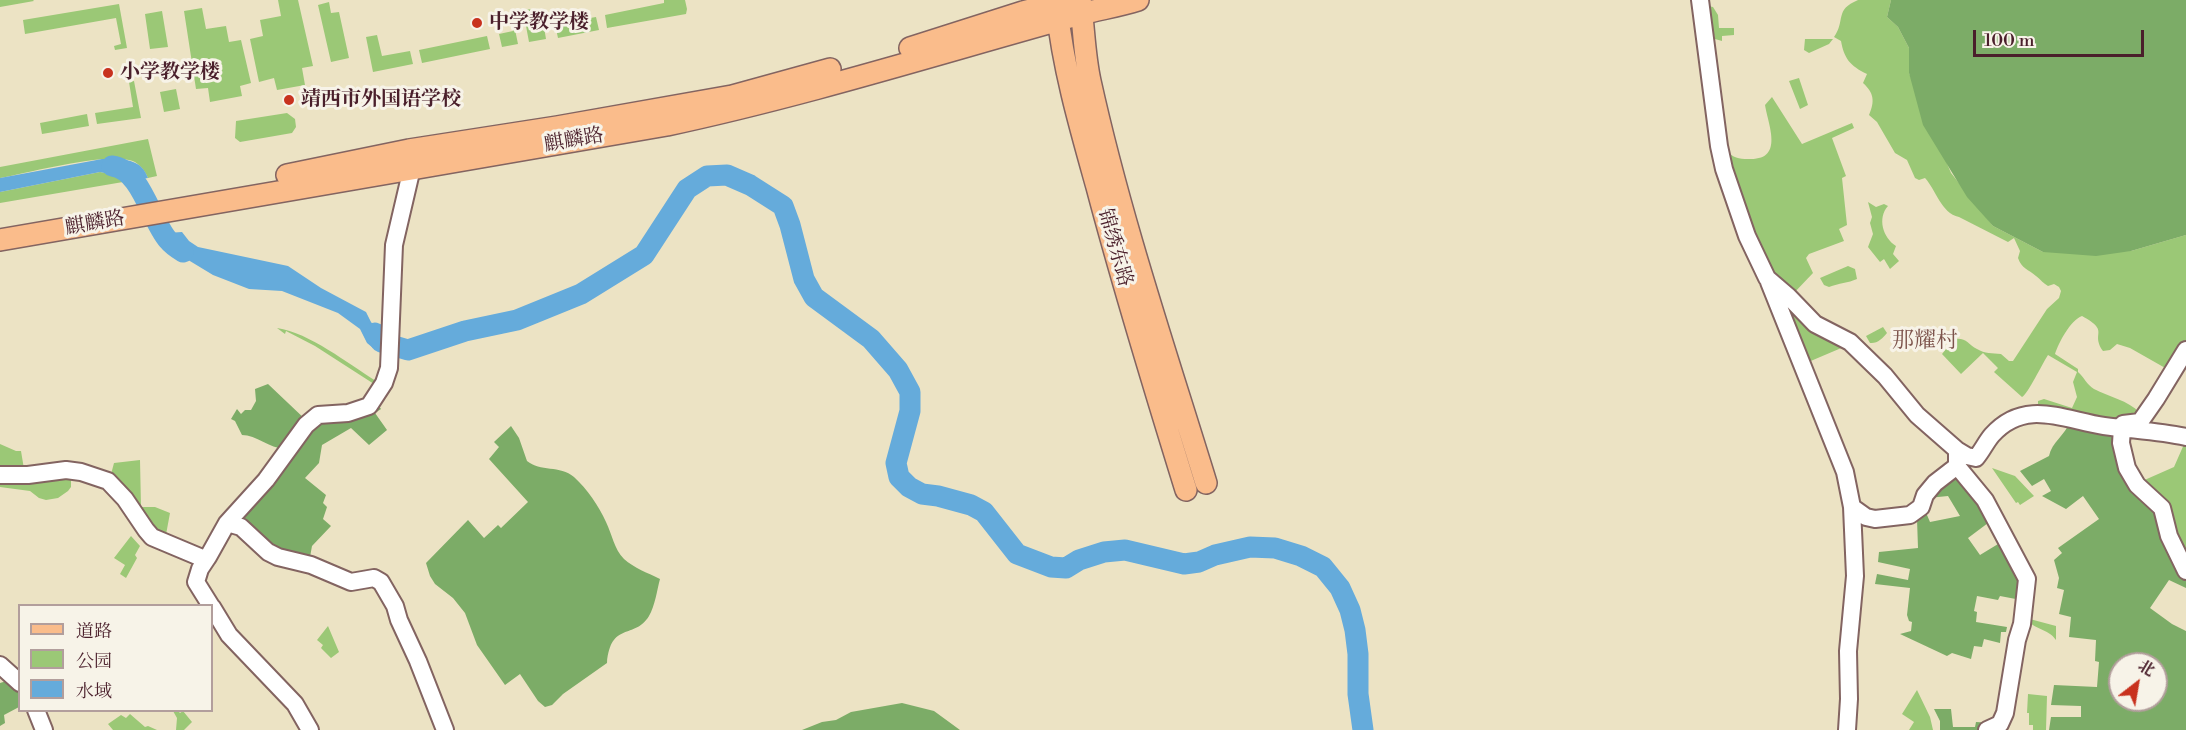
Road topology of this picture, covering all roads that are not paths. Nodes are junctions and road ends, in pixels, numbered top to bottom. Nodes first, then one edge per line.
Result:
1 (1138, 0) edge
2 (1700, 0) edge
3 (1067, 6) edge
4 (412, 168) junction
5 (181, 201) junction
6 (123, 212) junction
7 (0, 226) edge
8 (0, 240) edge
9 (1767, 278) junction
10 (2186, 350) edge
11 (2051, 414) junction
12 (2122, 428) junction
13 (2186, 437) edge
14 (1957, 458) junction
15 (0, 475) edge
16 (1206, 483) dead end
17 (1186, 490) dead end
18 (1852, 507) junction
19 (227, 523) junction
20 (207, 557) junction
21 (2186, 571) edge
22 (210, 604) edge
23 (213, 609) edge
24 (0, 665) edge
25 (18, 681) edge
26 (36, 712) edge
27 (44, 730) edge
28 (310, 730) edge
29 (445, 730) edge
30 (1847, 730) edge
31 (1987, 730) edge

1 - 3 main road, 麒麟路
2 - 9 street
3 - 4 main road, 麒麟路
3 - 5 main road, 麒麟路
3 - 16 main road, 锦绣东路
3 - 17 main road, 锦绣东路
4 - 5 main road, 麒麟路
4 - 19 street
5 - 6 main road, 麒麟路
6 - 7 main road, 麒麟路
6 - 8 main road, 麒麟路
9 - 14 street
9 - 18 street
10 - 11 street
11 - 12 street
11 - 14 street
12 - 13 street
12 - 21 street
14 - 18 street
14 - 31 street
15 - 20 street
18 - 30 street
19 - 20 street
19 - 29 street
20 - 22 street
23 - 28 street
24 - 25 street
26 - 27 street

